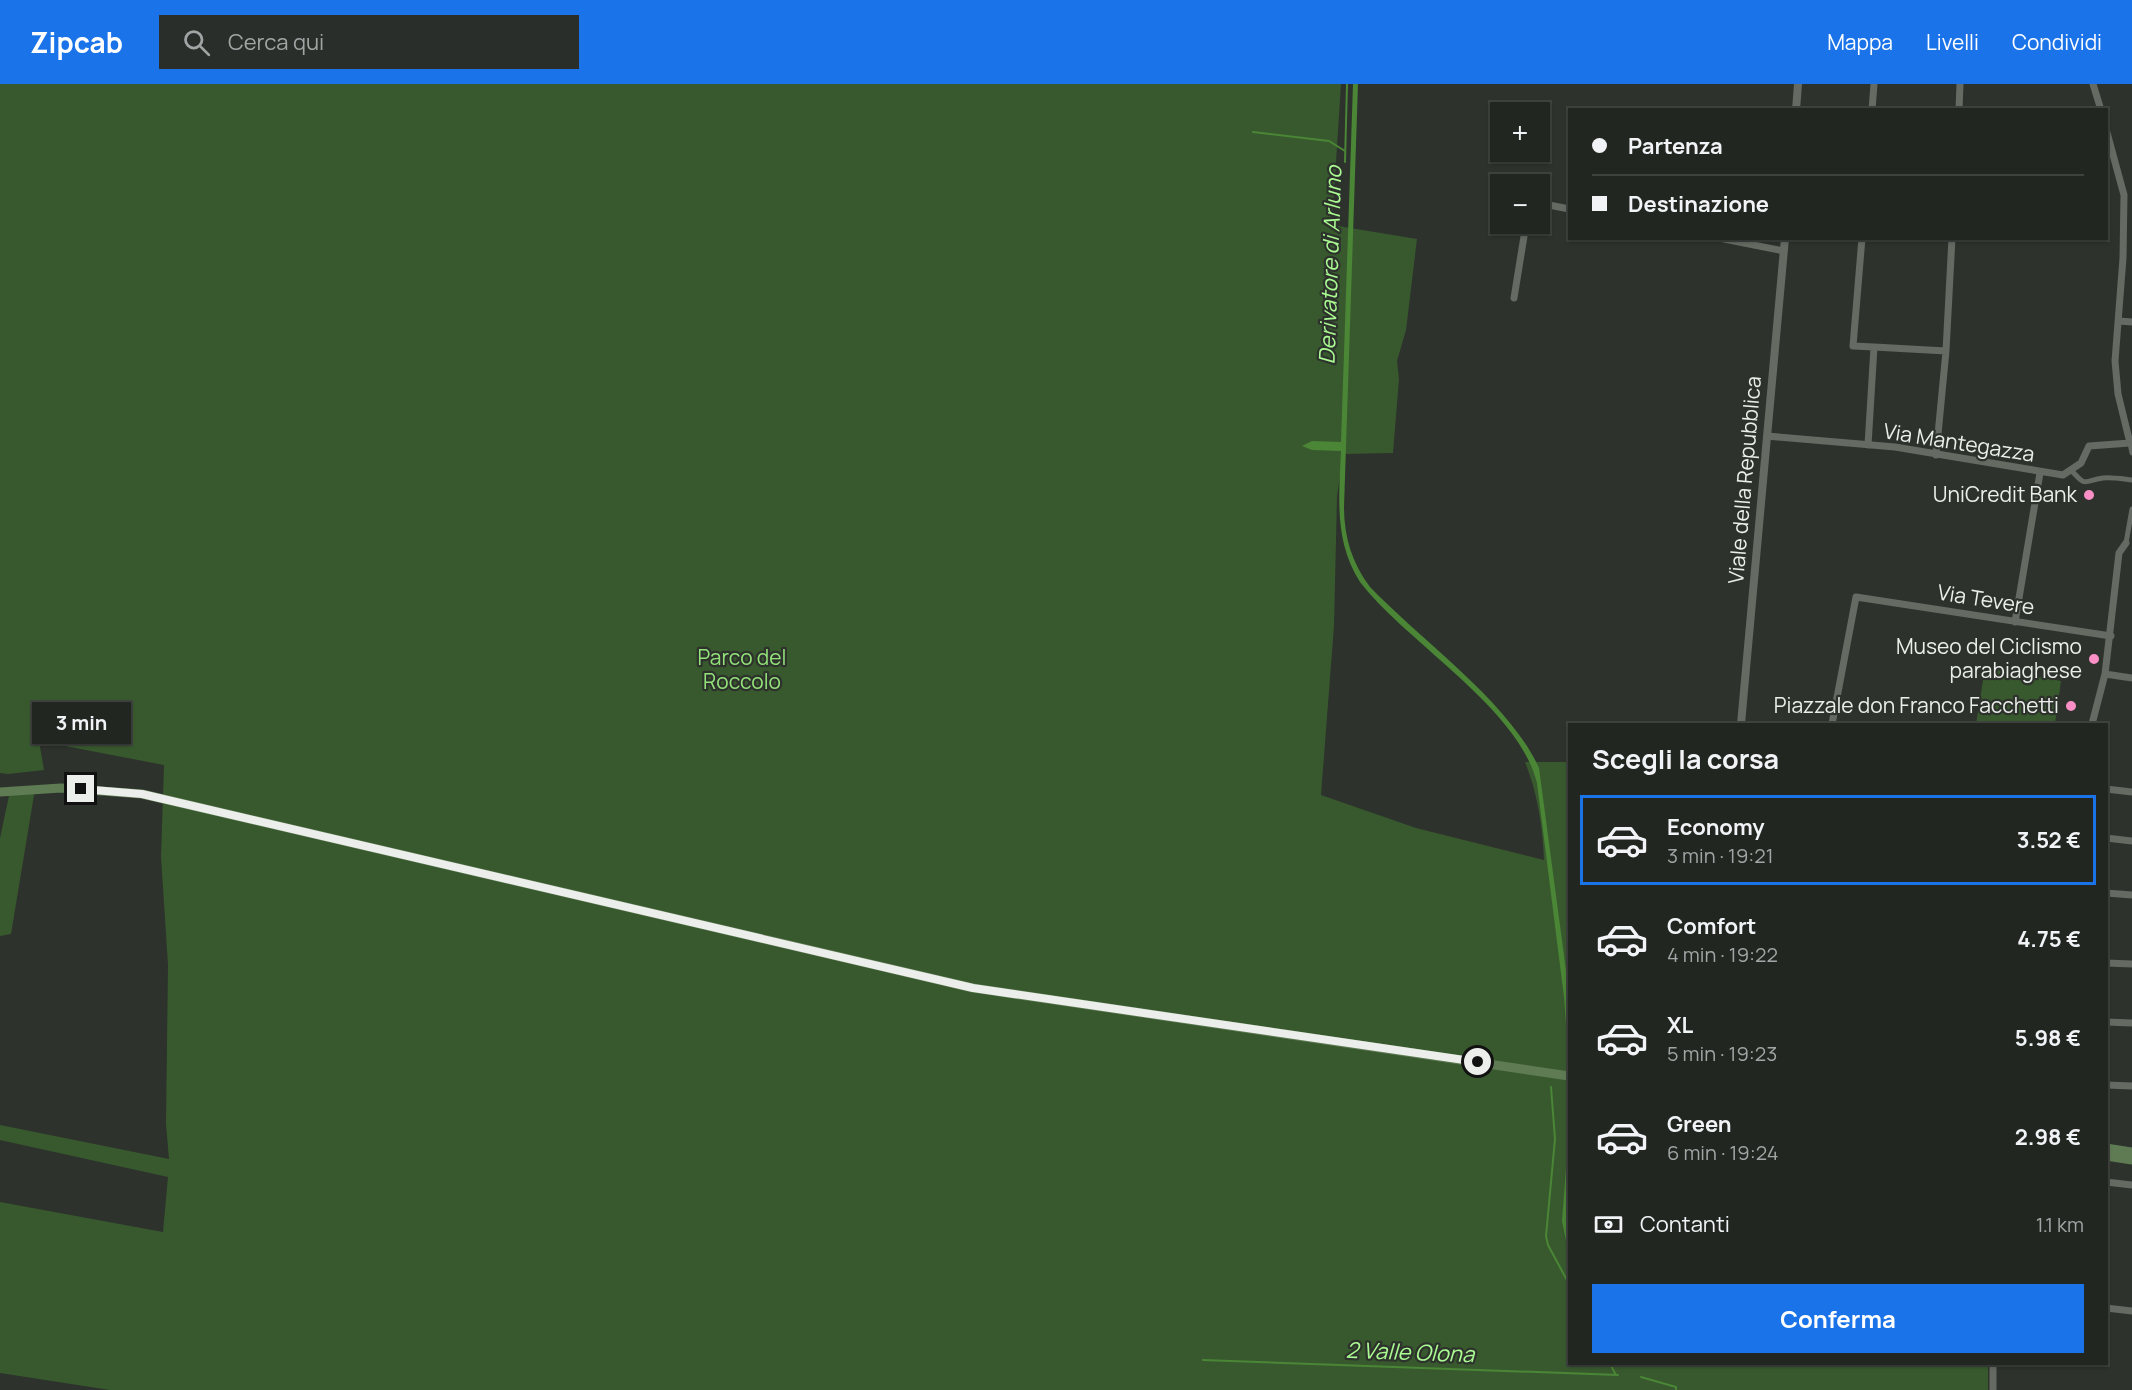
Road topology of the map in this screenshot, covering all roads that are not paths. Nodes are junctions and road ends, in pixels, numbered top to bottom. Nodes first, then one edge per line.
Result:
1 (1798, 84) edge
2 (1874, 84) edge
3 (1960, 84) edge
4 (2093, 84) edge
5 (1796, 108) edge
6 (1872, 108) edge
7 (1959, 108) edge
8 (2099, 108) edge
9 (2108, 136) edge
10 (1550, 205) edge
11 (1568, 209) edge
12 (2123, 223) junction
13 (2132, 224) edge
14 (1524, 234) edge
15 (1729, 240) edge
16 (1785, 240) edge
17 (1862, 240) edge
18 (1952, 240) edge
19 (1784, 251) junction
20 (1514, 298) dead end
21 (2118, 321) junction
22 (2132, 322) edge
23 (1874, 347) junction
24 (1946, 351) junction
25 (1767, 436) junction
26 (2130, 443) junction
27 (1868, 445) junction
28 (2132, 453) edge
29 (1936, 455) junction
30 (2071, 470) junction
31 (2040, 473) junction
32 (2132, 480) edge
33 (2132, 509) edge
34 (2126, 543) joint
35 (2015, 622) junction
36 (2111, 636) junction
37 (2105, 674) junction
38 (2132, 678) edge
39 (1742, 723) edge
40 (1832, 723) edge
41 (2092, 723) edge
42 (2108, 789) edge
43 (0, 792) edge
44 (2132, 792) edge
45 (2108, 838) edge
46 (2132, 841) edge
47 (2108, 892) edge
48 (2132, 895) edge
49 (2108, 963) edge
50 (2132, 964) edge
51 (2108, 1022) edge
52 (2132, 1023) edge
53 (1567, 1075) edge
54 (2108, 1085) edge
55 (2132, 1086) edge
56 (2108, 1148) edge
57 (2132, 1152) edge
58 (2108, 1156) edge
59 (2132, 1160) edge
60 (2108, 1182) edge
61 (2132, 1185) edge
62 (2108, 1308) edge
63 (2132, 1311) edge
64 (1993, 1365) edge
65 (1993, 1390) edge

1 - 5 street
2 - 6 street
3 - 7 street
4 - 8 street
9 - 12 street
10 - 11 street
12 - 13 street
12 - 21 street
14 - 20 street
15 - 19 street
16 - 19 street, Viale della Repubblica
17 - 23 street
18 - 24 street
19 - 25 street, Viale della Repubblica
21 - 22 street
21 - 26 street
23 - 24 street
23 - 27 street
24 - 29 street
25 - 27 street, Via Mantegazza
25 - 39 street, Viale della Repubblica
26 - 28 street
26 - 30 street
27 - 29 street, Via Mantegazza
29 - 31 street, Via Mantegazza
30 - 31 street, Via Mantegazza
30 - 32 street
31 - 35 street
33 - 34 street
34 - 36 street
35 - 36 street, Via Tevere
35 - 40 street, Via Tevere
36 - 37 street
37 - 38 street
37 - 41 street
42 - 44 street
43 - 53 main road
45 - 46 street
47 - 48 street
49 - 50 street
51 - 52 street
54 - 55 street
56 - 57 main road
58 - 59 main road
60 - 61 street
62 - 63 street
64 - 65 street

